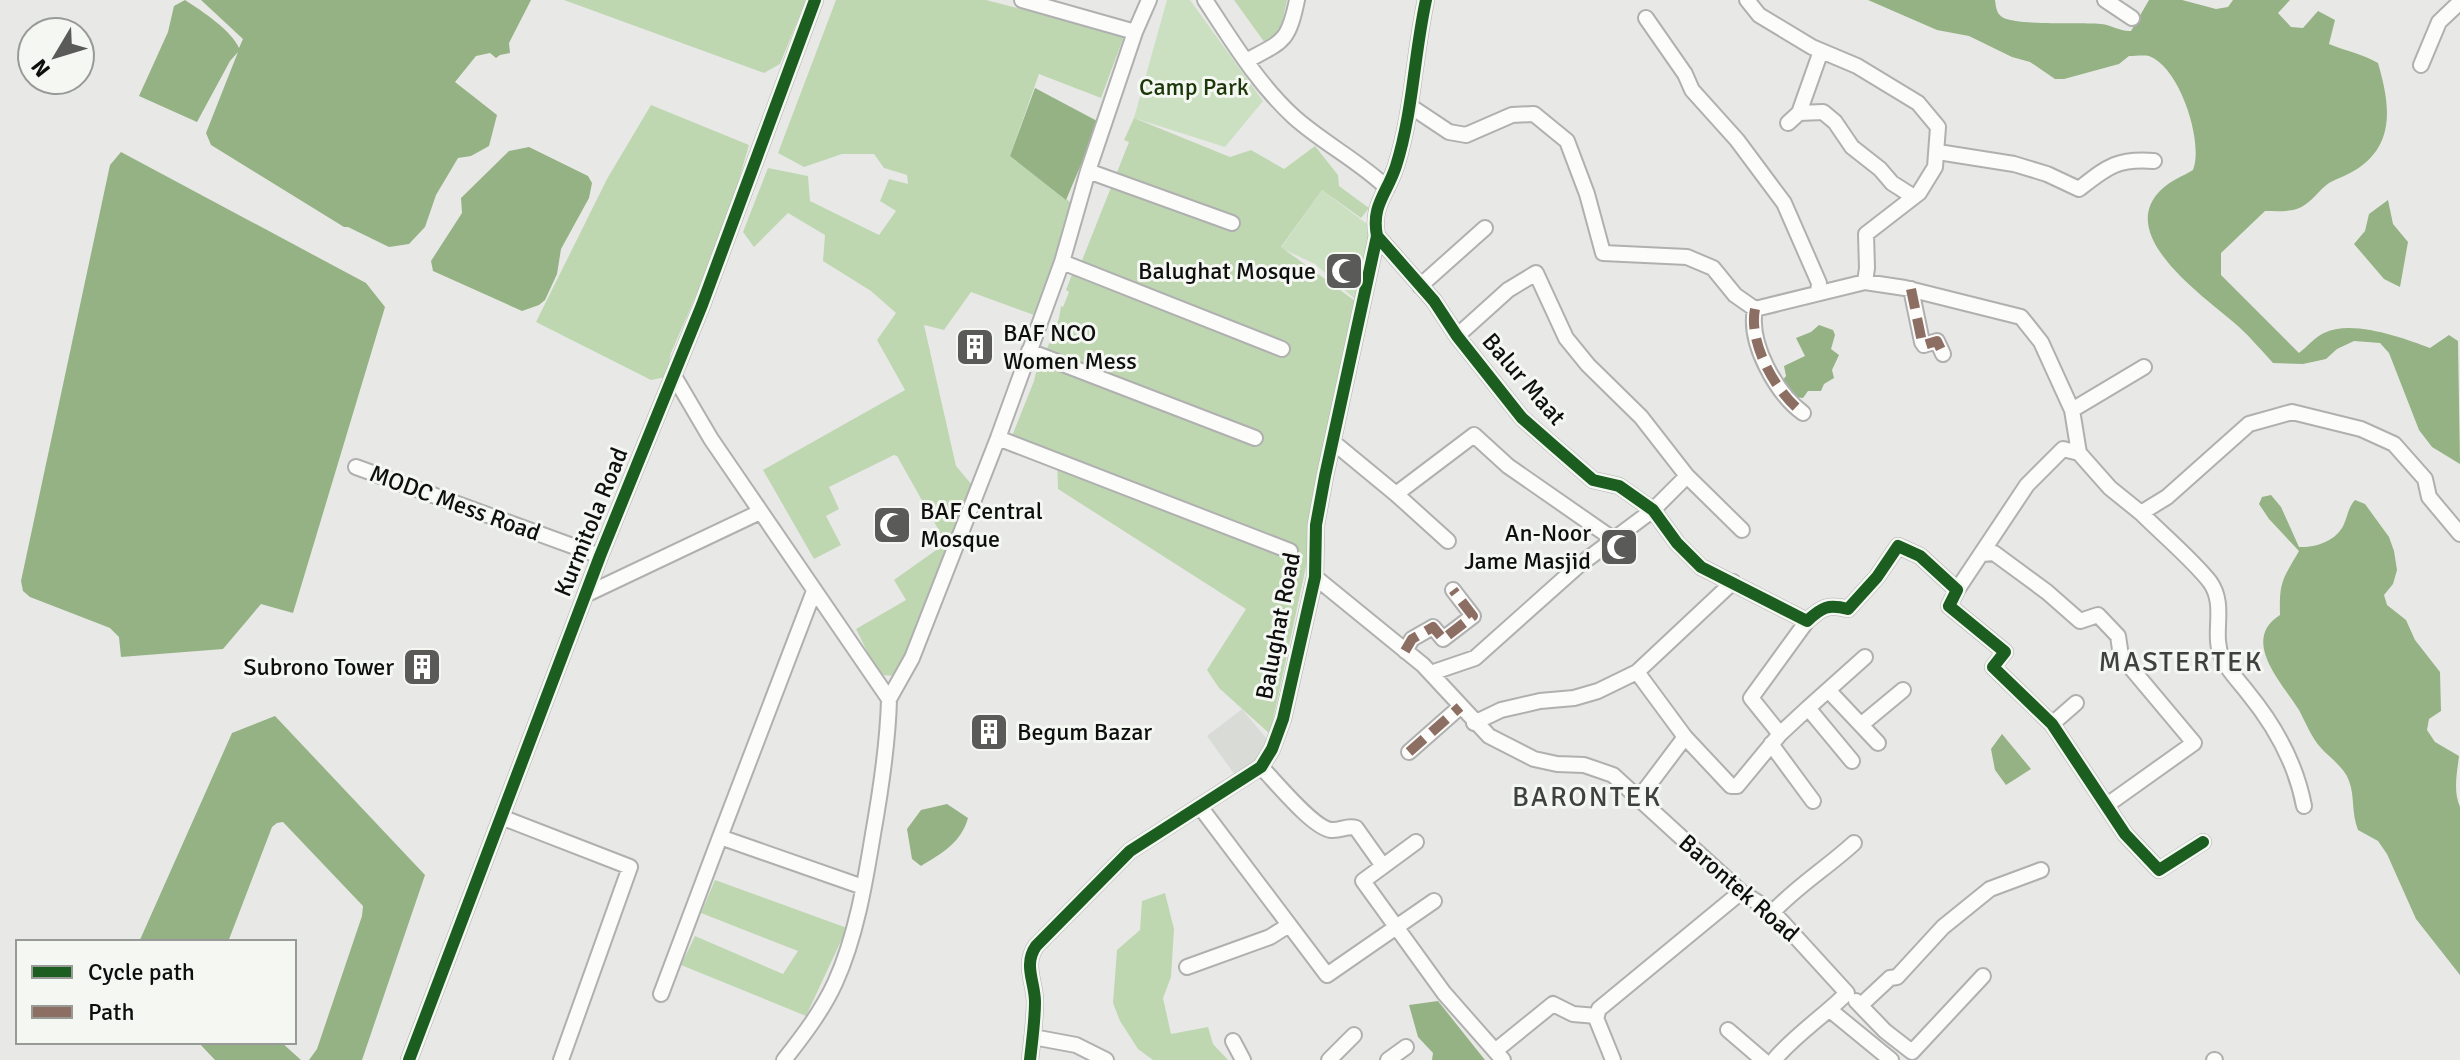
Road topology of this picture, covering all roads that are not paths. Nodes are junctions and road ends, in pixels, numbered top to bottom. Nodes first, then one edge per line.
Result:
1 (815, 0) edge
2 (1022, 0) edge
3 (1149, 0) edge
4 (1205, 0) edge
5 (1297, 0) edge
6 (1426, 0) edge
7 (1747, 0) edge
8 (2105, 0) edge
9 (2460, 2) edge
10 (1646, 18) dead end
11 (2132, 18) dead end
12 (1135, 32) junction
13 (1821, 51) junction
14 (1246, 61) junction
15 (2421, 65) dead end
16 (1410, 106) junction
17 (1938, 152) junction
18 (2154, 161) dead end
19 (1088, 171) junction
20 (1387, 188) junction
21 (1914, 197) junction
22 (1232, 223) dead end
23 (1485, 228) dead end
24 (1377, 236) junction
25 (1062, 262) junction
26 (1865, 282) junction
27 (1420, 286) junction
28 (1911, 289) junction
29 (1818, 293) junction
30 (1755, 309) junction
31 (1457, 336) junction
32 (1282, 349) dead end
33 (1029, 351) junction
34 (1943, 354) dead end
35 (2144, 367) dead end
36 (674, 376) junction
37 (2072, 410) junction
38 (1803, 413) dead end
39 (998, 438) junction
40 (1255, 438) dead end
41 (1333, 442) junction
42 (2079, 453) junction
43 (356, 467) dead end
44 (1687, 476) junction
45 (1396, 494) junction
46 (1653, 510) junction
47 (760, 512) junction
48 (2141, 513) junction
49 (1742, 530) dead end
50 (2460, 534) edge
51 (1613, 539) junction
52 (1448, 541) dead end
53 (1290, 551) dead end
54 (1982, 554) junction
55 (600, 556) junction
56 (1315, 577) junction
57 (1733, 582) junction
58 (1453, 590) dead end
59 (1957, 590) junction
60 (814, 591) junction
61 (585, 595) junction
62 (1807, 621) junction
63 (1405, 651) junction
64 (1865, 657) dead end
65 (1637, 672) junction
66 (1431, 673) junction
67 (1828, 690) junction
68 (1903, 690) dead end
69 (889, 699) junction
70 (2076, 703) dead end
71 (1460, 707) junction
72 (1808, 708) junction
73 (1474, 723) junction
74 (1862, 724) junction
75 (2052, 724) junction
76 (1685, 737) junction
77 (1775, 739) junction
78 (1878, 743) dead end
79 (1409, 752) dead end
80 (1852, 761) dead end
81 (1261, 767) junction
82 (1639, 798) junction
83 (1813, 801) dead end
84 (2107, 805) junction
85 (2304, 806) dead end
86 (1201, 808) junction
87 (501, 817) junction
88 (720, 837) junction
89 (1416, 842) dead end
90 (2203, 842) dead end
91 (1854, 843) dead end
92 (1383, 866) junction
93 (2041, 870) dead end
94 (863, 887) junction
95 (1741, 892) junction
96 (1434, 901) dead end
97 (1773, 912) junction
98 (1289, 925) junction
99 (1396, 927) junction
100 (1187, 967) dead end
101 (1983, 976) dead end
102 (1847, 993) junction
103 (661, 994) dead end
104 (1861, 1005) junction
105 (1830, 1010) junction
106 (1597, 1016) junction
107 (1728, 1030) dead end
108 (1354, 1035) dead end
109 (1033, 1037) junction
110 (1233, 1041) dead end
111 (1406, 1047) dead end
112 (1499, 1056) edge
113 (409, 1060) edge
114 (561, 1060) edge
115 (784, 1060) edge
116 (1030, 1060) edge
117 (1106, 1060) edge
118 (1243, 1060) edge
119 (1329, 1060) edge
120 (1388, 1060) edge
121 (1613, 1060) edge
122 (1763, 1060) edge
123 (1774, 1060) edge
124 (1891, 1060) edge

1 - 36 street, Kurmitola Road
2 - 12 street
3 - 12 street
4 - 14 street
5 - 14 street
6 - 16 street, Balughat Road
7 - 13 street
8 - 11 street
9 - 15 street
10 - 29 street
12 - 19 street
13 - 17 street
13 - 21 street
14 - 20 street
16 - 20 street, Balughat Road
16 - 30 street
17 - 18 street
17 - 21 street
19 - 22 street
19 - 25 street
20 - 24 street, Balughat Road
21 - 26 street
23 - 27 street
24 - 27 street, Balur Maat
24 - 41 street, Balughat Road
25 - 32 street
25 - 33 street
26 - 28 street
26 - 29 street
27 - 31 street, Balur Maat
28 - 34 street
28 - 37 street
29 - 30 street
30 - 38 street
31 - 44 street
31 - 46 street, Balur Maat
33 - 39 street
33 - 40 street
35 - 37 street
36 - 47 street
36 - 55 street, Kurmitola Road
37 - 42 street
39 - 53 street
39 - 69 street
41 - 45 street
41 - 56 street, Balughat Road
42 - 48 street
42 - 54 street
43 - 55 street, MODC Mess Road
44 - 46 street
44 - 49 street
45 - 51 street
45 - 52 street
46 - 51 street
46 - 57 street, Balur Maat
47 - 60 street
47 - 61 street
48 - 50 street
48 - 85 street
51 - 66 street
54 - 59 street
54 - 84 street
55 - 61 street, Kurmitola Road
56 - 63 street, Barontek Road
56 - 81 street, Balughat Road
57 - 62 street, Balur Maat
57 - 65 street
58 - 63 street
59 - 62 street
59 - 75 street
60 - 69 street
60 - 88 street
61 - 87 street, Kurmitola Road
62 - 77 street
63 - 66 street, Barontek Road
64 - 67 street
65 - 73 street
65 - 76 street
66 - 71 street, Barontek Road
67 - 72 street
67 - 74 street
68 - 74 street
69 - 94 street
70 - 75 street
71 - 73 street, Barontek Road
71 - 79 street
72 - 77 street
72 - 80 street
73 - 82 street, Barontek Road
74 - 78 street
75 - 84 street
76 - 77 street
76 - 82 street
77 - 83 street
81 - 86 street, Balughat Road
81 - 92 street
82 - 95 street, Barontek Road
84 - 90 street
86 - 98 street
86 - 109 street, Balughat Road
87 - 113 street, Kurmitola Road
87 - 114 street
88 - 94 street
88 - 103 street
89 - 92 street
91 - 97 street
92 - 99 street
93 - 104 street
94 - 115 street
95 - 97 street, Barontek Road
95 - 106 street
96 - 99 street
97 - 102 street, Barontek Road
98 - 99 street
98 - 100 street
99 - 112 street
101 - 104 street, Barontek Road
102 - 104 street, Barontek Road
102 - 105 street
105 - 123 street
105 - 124 street
106 - 112 street
106 - 121 street
107 - 122 street
108 - 119 street
109 - 116 street, Balughat Road
109 - 117 street
110 - 118 street
111 - 120 street

